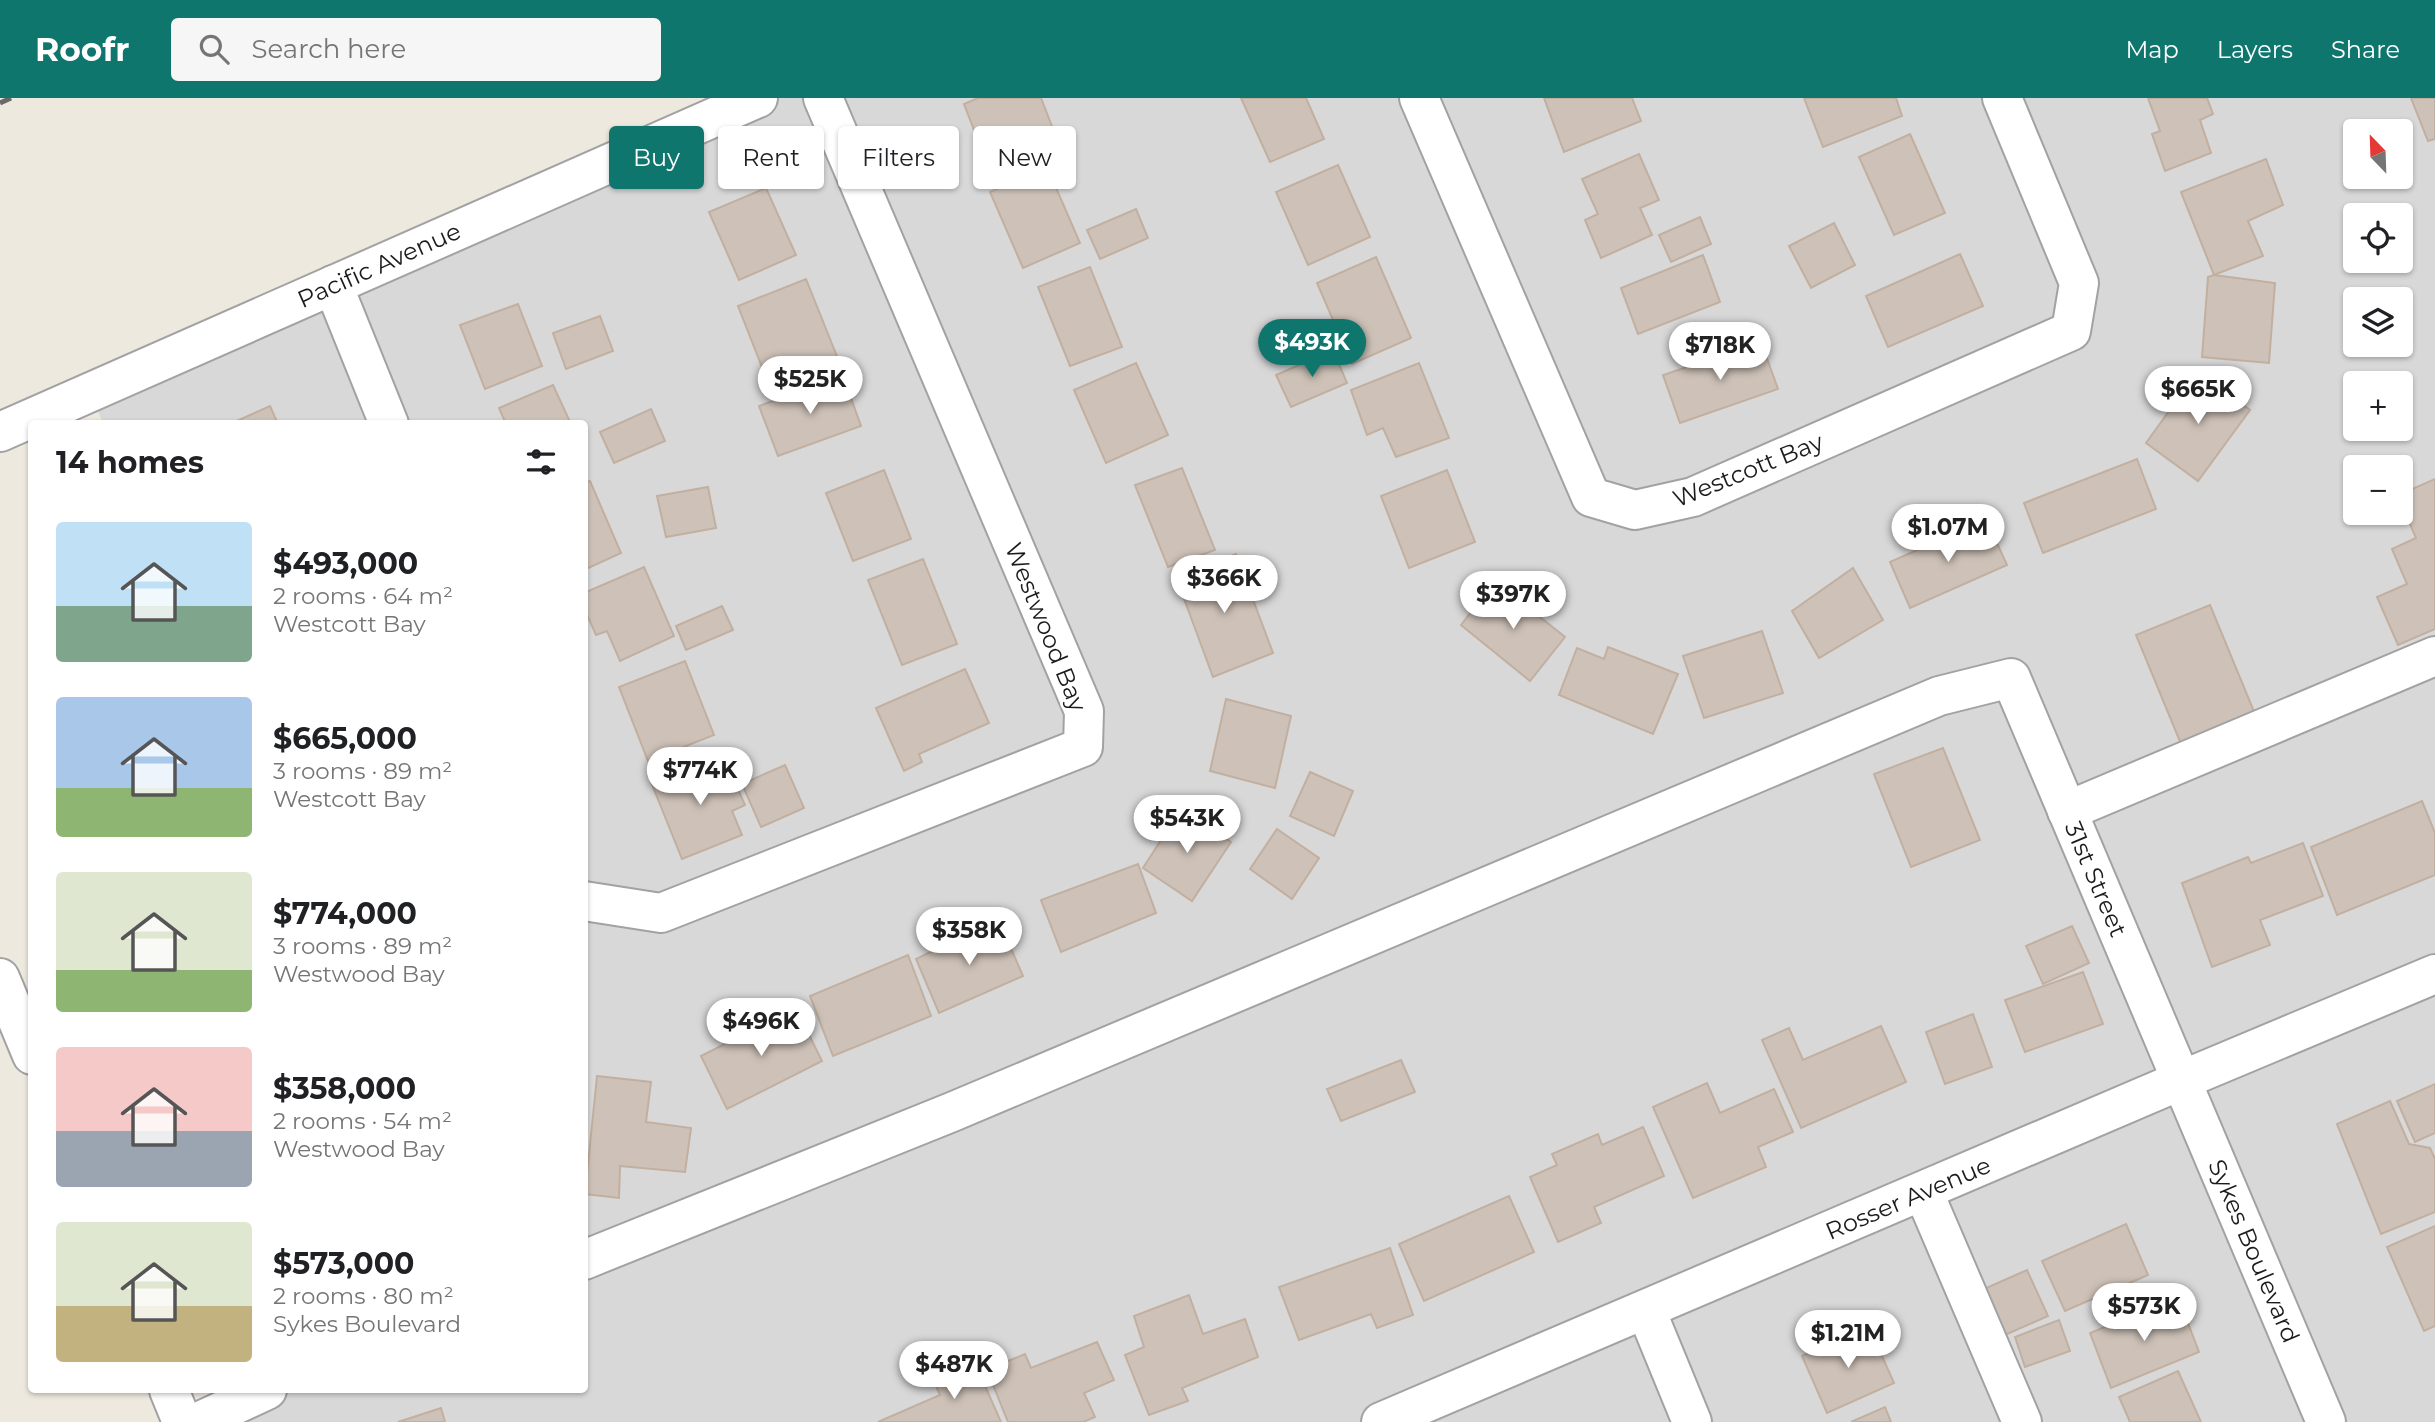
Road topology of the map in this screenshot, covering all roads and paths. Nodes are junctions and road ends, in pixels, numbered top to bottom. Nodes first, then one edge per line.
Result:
1 (758, 98) edge
2 (823, 98) edge
3 (1419, 98) edge
4 (2003, 98) edge
5 (332, 285) junction
6 (387, 420) edge
7 (0, 432) edge
8 (2435, 656) edge
9 (2067, 811) junction
10 (588, 902) edge
11 (2435, 974) edge
12 (0, 978) edge
13 (28, 1045) edge
14 (2182, 1080) junction
15 (1923, 1191) junction
16 (588, 1258) edge
17 (1646, 1310) junction
18 (170, 1393) edge
19 (261, 1393) edge
20 (182, 1422) edge
21 (198, 1422) edge
22 (1381, 1422) edge
23 (1692, 1422) edge
24 (2022, 1422) edge
25 (2326, 1422) edge

1 - 5 street, Pacific Avenue
2 - 10 street, Westwood Bay
3 - 4 street, Westcott Bay
5 - 6 street
5 - 7 street, Pacific Avenue
8 - 9 street
9 - 14 street, 31st Street
9 - 16 street, 31st Street
11 - 14 street, Rosser Avenue
12 - 13 street
14 - 15 street, Rosser Avenue
14 - 25 street, Sykes Boulevard
15 - 17 street, Rosser Avenue
15 - 24 street
17 - 22 street, Rosser Avenue
17 - 23 street
18 - 20 street
19 - 21 street

